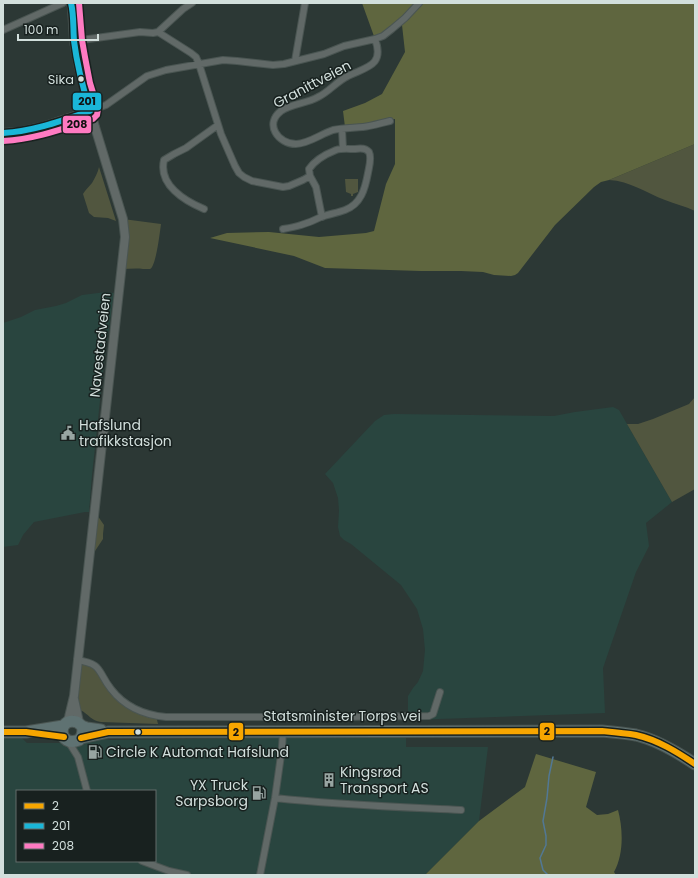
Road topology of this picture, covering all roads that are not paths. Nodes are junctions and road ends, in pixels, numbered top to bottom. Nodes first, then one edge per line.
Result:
1 (63, 3) edge
2 (71, 3) edge
3 (192, 3) edge
4 (305, 3) edge
5 (419, 3) edge
6 (3, 30) edge
7 (158, 32) junction
8 (375, 39) junction
9 (74, 41) junction
10 (295, 61) junction
11 (199, 64) junction
12 (90, 111) junction
13 (390, 121) dead end
14 (218, 125) junction
15 (342, 129) junction
16 (3, 134) edge
17 (343, 149) junction
18 (310, 176) junction
19 (204, 209) dead end
20 (322, 217) junction
21 (283, 229) dead end
22 (77, 660) junction
23 (440, 692) dead end
24 (74, 696) junction
25 (65, 724) junction
26 (80, 724) junction
27 (283, 731) junction
28 (3, 732) edge
29 (26, 732) junction
30 (108, 732) junction
31 (73, 739) junction
32 (78, 758) junction
33 (695, 764) edge
34 (87, 790) edge
35 (275, 798) junction
36 (461, 810) dead end
37 (145, 862) edge
38 (187, 875) edge
39 (260, 875) edge

1 - 6 street
2 - 9 street, Navestadveien
3 - 7 street
4 - 10 street
5 - 8 street
7 - 9 street
7 - 11 street
8 - 10 street
8 - 15 street, Granittveien
9 - 12 street, Navestadveien
10 - 11 street
11 - 12 street
11 - 14 street
12 - 16 street
12 - 22 street, Navestadveien
13 - 15 street, Granittveien
14 - 18 street
14 - 19 street
15 - 17 street
17 - 18 street
17 - 20 street
18 - 20 street
20 - 21 street
22 - 23 street
22 - 24 street, Navestadveien
24 - 25 street, Navestadveien
24 - 26 street, Navestadveien
25 - 26 highway
25 - 29 highway, Statsminister Torps vei
25 - 31 highway
26 - 30 highway, Statsminister Torps vei
26 - 31 highway
27 - 30 highway, Statsminister Torps vei
27 - 33 highway, Statsminister Torps vei
27 - 35 street
28 - 29 highway, Statsminister Torps vei
29 - 31 highway, Statsminister Torps vei
30 - 31 highway, Statsminister Torps vei
31 - 32 street
31 - 32 street
32 - 34 street
35 - 36 street
35 - 39 street
37 - 38 street

